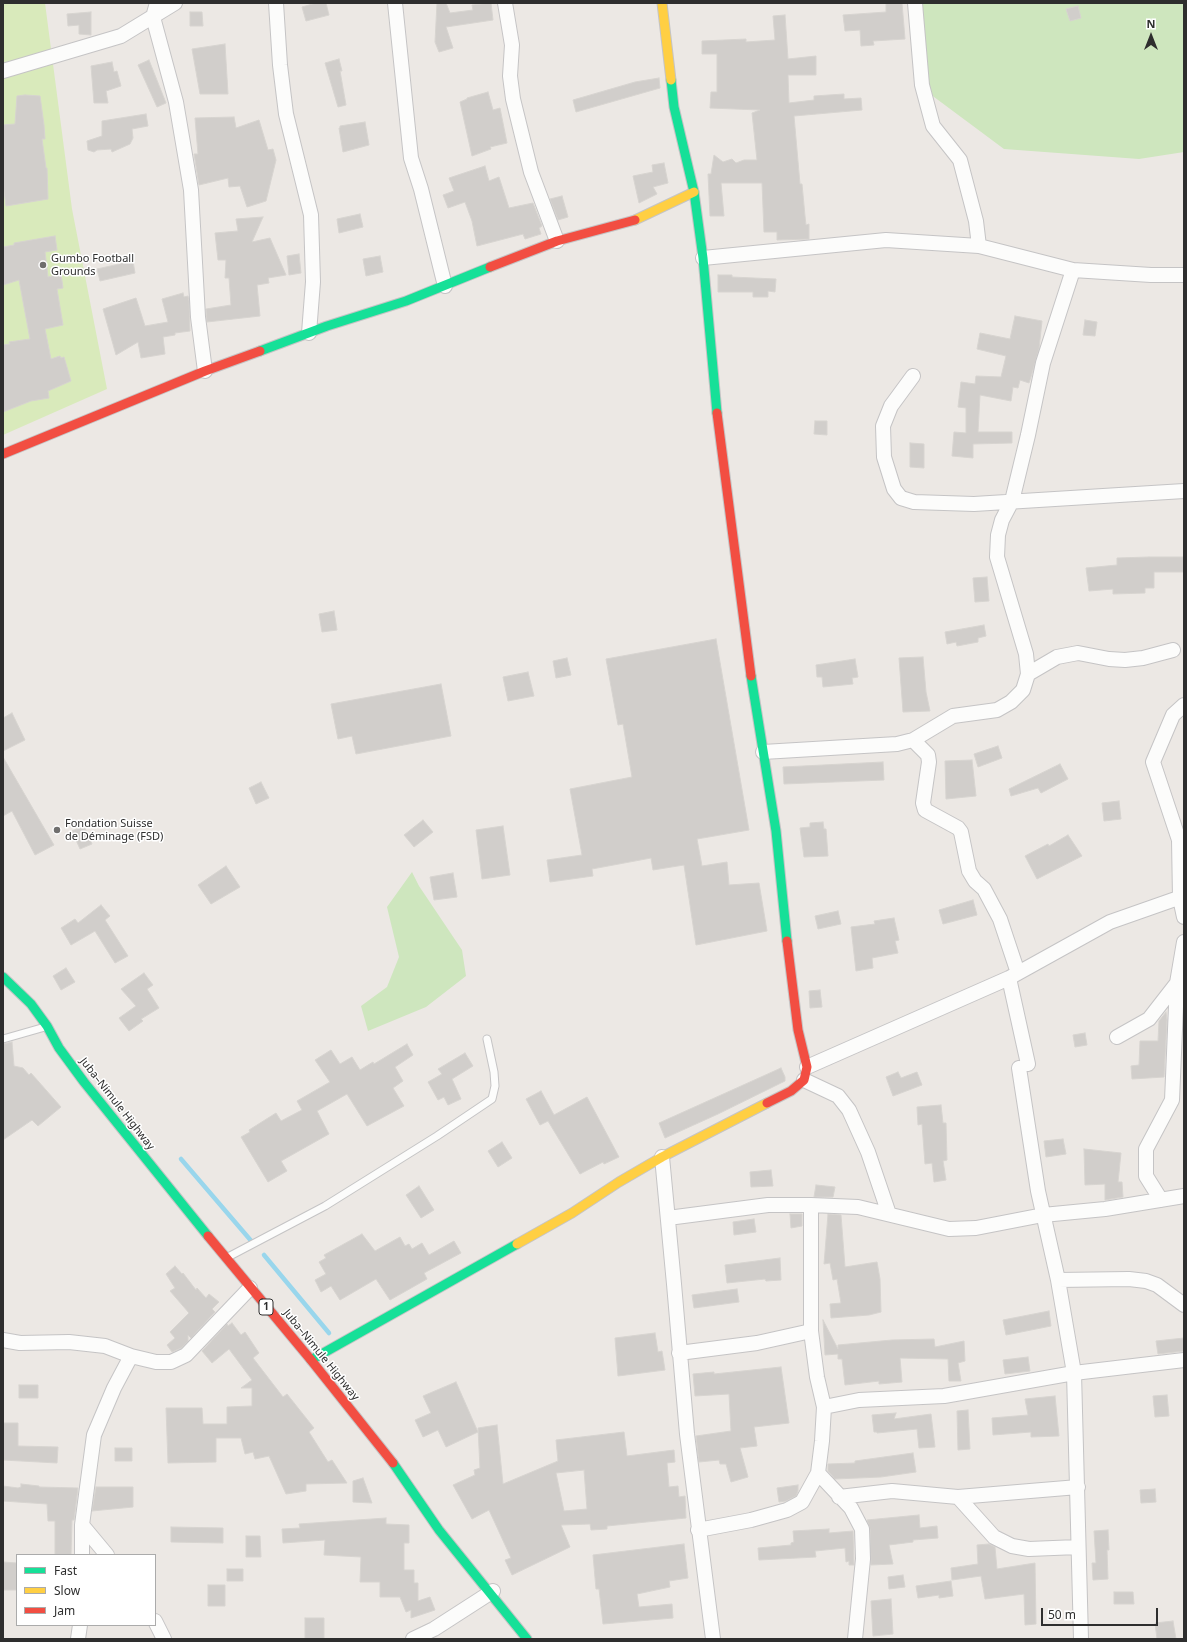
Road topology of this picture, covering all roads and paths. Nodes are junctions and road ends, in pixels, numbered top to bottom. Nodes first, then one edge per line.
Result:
1 (157, 3) edge
2 (175, 3) edge
3 (276, 3) edge
4 (395, 3) edge
5 (505, 3) edge
6 (662, 3) edge
7 (915, 3) edge
8 (153, 17) junction
9 (3, 71) edge
10 (694, 192) junction
11 (557, 241) junction
12 (979, 246) junction
13 (703, 258) junction
14 (1074, 270) junction
15 (1184, 275) edge
16 (445, 286) junction
17 (309, 333) junction
18 (205, 371) junction
19 (913, 376) dead end
20 (3, 454) edge
21 (1184, 491) edge
22 (1012, 501) junction
23 (1173, 650) dead end
24 (1028, 674) junction
25 (1184, 705) edge
26 (913, 740) junction
27 (764, 752) junction
28 (1182, 897) edge
29 (1184, 917) edge
30 (1184, 942) edge
31 (1014, 976) junction
32 (3, 977) edge
33 (1180, 982) edge
34 (47, 1026) junction
35 (1117, 1037) dead end
36 (3, 1039) edge
37 (487, 1039) dead end
38 (806, 1074) junction
39 (662, 1157) junction
40 (1184, 1196) edge
41 (1161, 1200) junction
42 (811, 1205) junction
43 (888, 1214) junction
44 (1043, 1215) junction
45 (668, 1218) junction
46 (226, 1258) junction
47 (1058, 1280) junction
48 (250, 1288) junction
49 (1184, 1304) edge
50 (811, 1331) junction
51 (3, 1340) edge
52 (679, 1353) junction
53 (131, 1356) junction
54 (311, 1360) junction
55 (1184, 1360) edge
56 (1074, 1373) junction
57 (824, 1407) junction
58 (818, 1473) junction
59 (1078, 1487) junction
60 (839, 1497) junction
61 (958, 1497) junction
62 (82, 1525) junction
63 (698, 1530) junction
64 (1078, 1547) junction
65 (82, 1554) edge
66 (106, 1554) edge
67 (493, 1591) dead end
68 (156, 1623) edge
69 (80, 1626) edge
70 (78, 1639) edge
71 (164, 1639) edge
72 (413, 1639) edge
73 (527, 1639) edge
74 (713, 1639) edge
75 (855, 1639) edge
76 (1081, 1639) edge

1 - 8 street
2 - 8 street
3 - 17 street
4 - 16 street
5 - 11 street
6 - 10 street
7 - 12 street
8 - 9 street
8 - 18 street
10 - 11 street
10 - 13 street
11 - 16 street
12 - 13 street
12 - 14 street
13 - 27 street
14 - 15 street
14 - 22 street
16 - 17 street
17 - 18 street
18 - 20 street
19 - 22 street
21 - 22 street
22 - 24 street
23 - 24 street
24 - 26 street
25 - 28 street
26 - 27 street
26 - 31 street
27 - 38 street
28 - 29 street
28 - 31 street
30 - 33 street
31 - 38 street
31 - 44 street
32 - 34 street, Juba–Nimule Highway / 1
33 - 35 street
33 - 41 street
34 - 36 lane
34 - 46 street, Juba–Nimule Highway / 1
37 - 46 lane
38 - 39 street
38 - 43 street
39 - 45 street
39 - 54 street
40 - 41 street
41 - 44 street
42 - 43 street
42 - 45 street
42 - 50 street
43 - 44 street
44 - 47 street
45 - 52 street
46 - 48 street, Juba–Nimule Highway / 1
47 - 49 street
47 - 56 street
48 - 53 street
48 - 54 street, Juba–Nimule Highway / 1
50 - 52 street
50 - 57 street
51 - 53 street
52 - 63 street
53 - 62 street
54 - 73 street, Juba–Nimule Highway / 1
55 - 56 street
56 - 57 street
56 - 59 street
57 - 58 street
58 - 60 street
58 - 63 street
59 - 61 street
59 - 64 street
60 - 61 street
60 - 75 street
61 - 64 street
62 - 65 street
62 - 66 street
63 - 74 street
64 - 76 street
67 - 72 street
68 - 71 street
69 - 70 street

